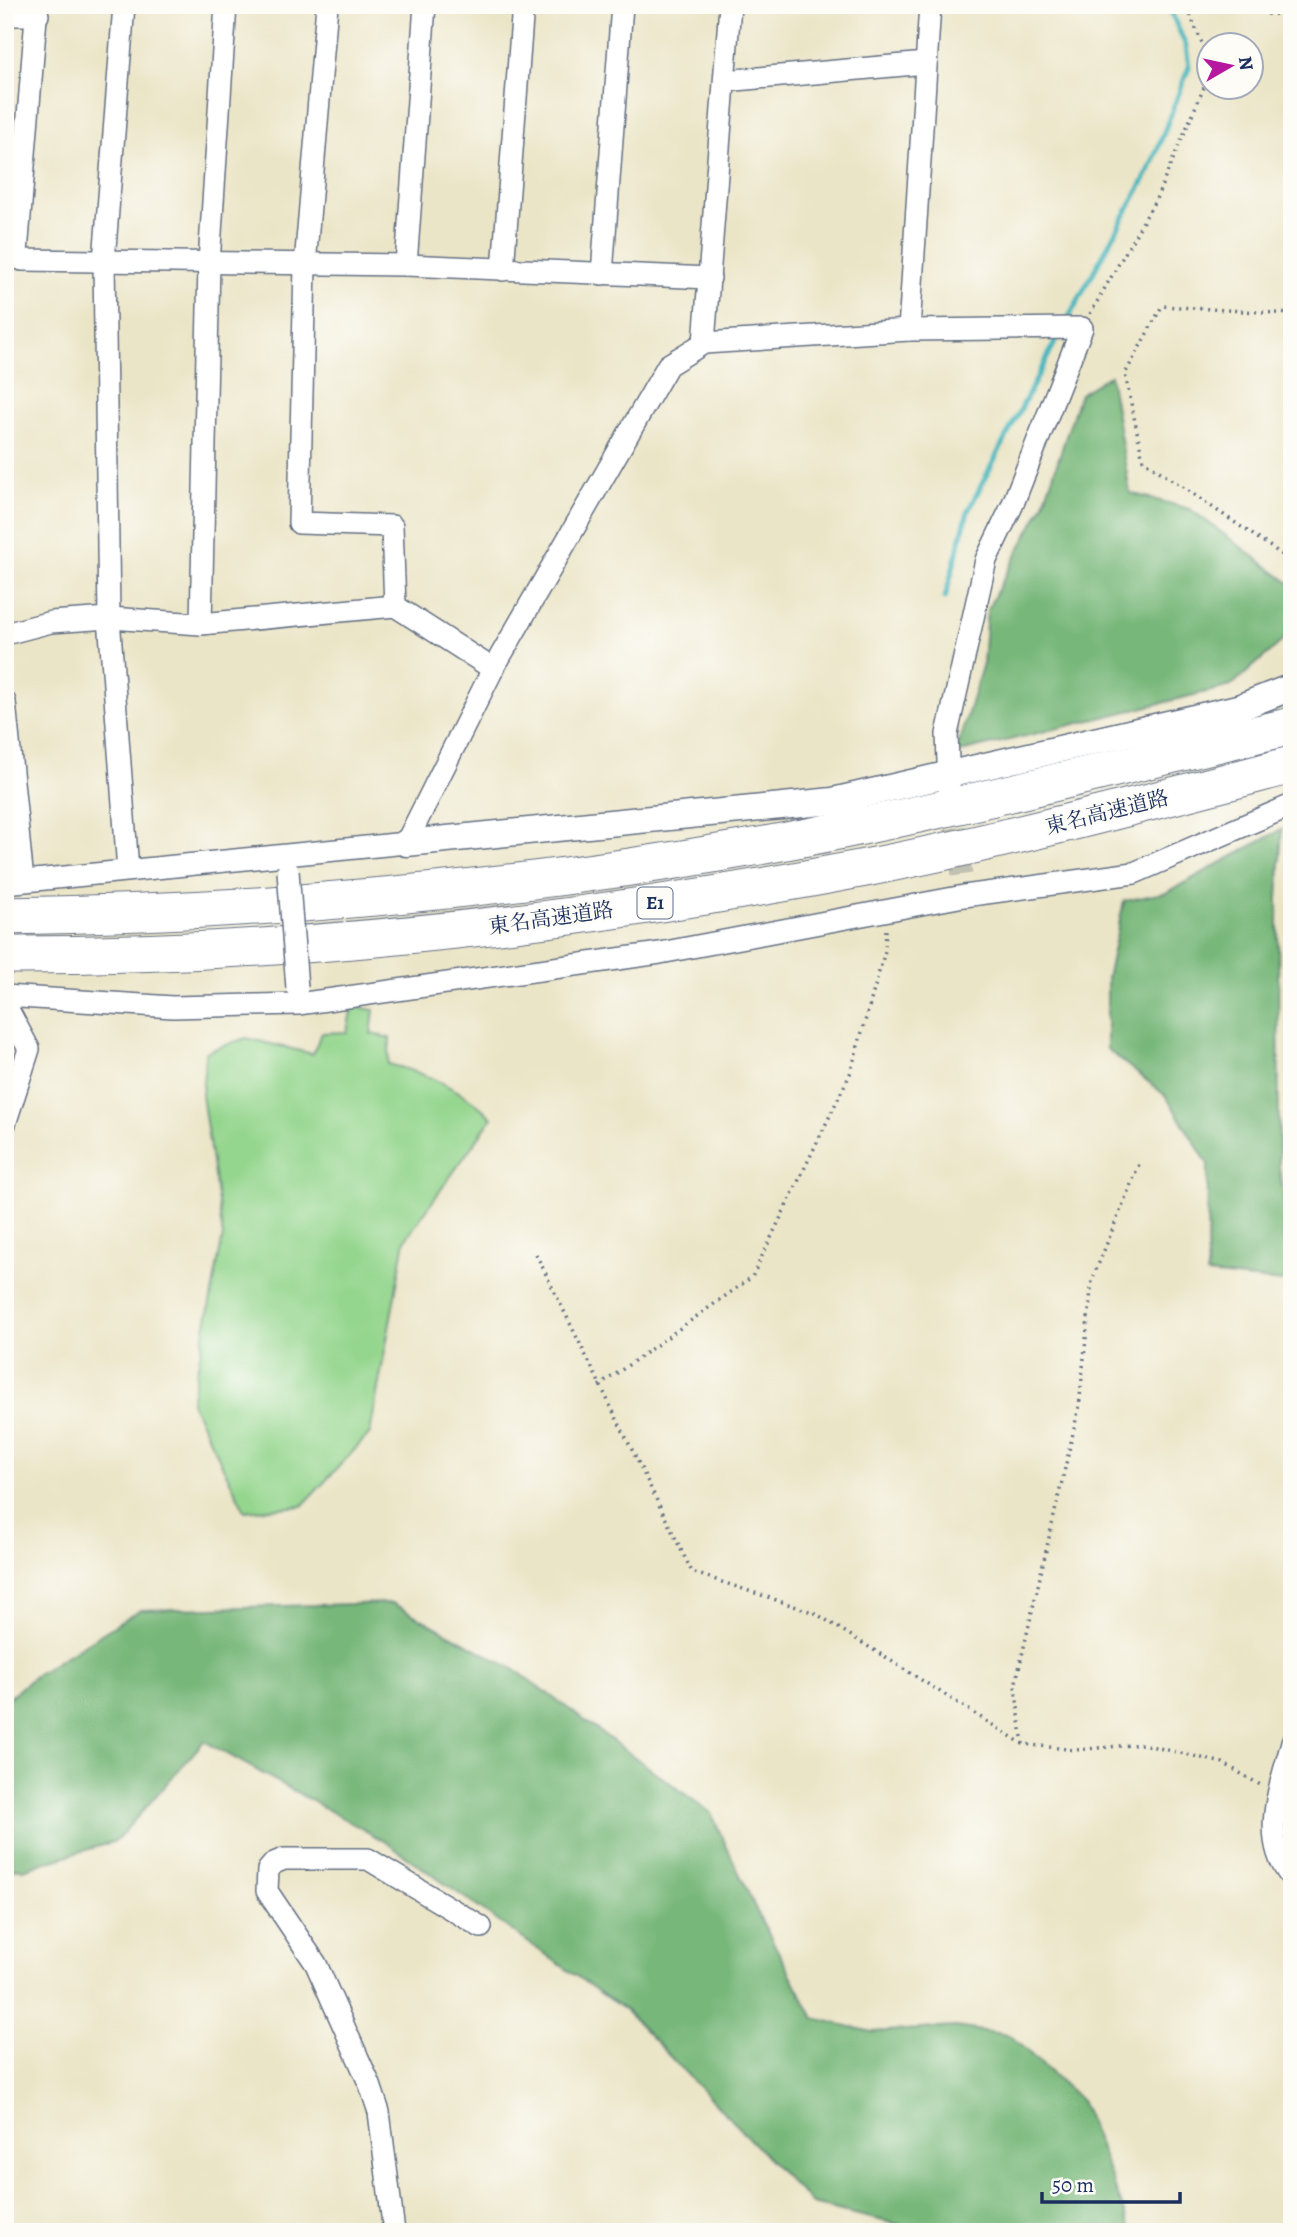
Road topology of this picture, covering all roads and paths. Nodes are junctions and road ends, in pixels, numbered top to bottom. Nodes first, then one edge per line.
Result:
1 (124, 5) edge
2 (226, 5) edge
3 (327, 5) edge
4 (425, 5) edge
5 (523, 5) edge
6 (622, 5) edge
7 (730, 5) edge
8 (930, 5) edge
9 (1186, 5) edge
10 (37, 10) edge
11 (1267, 14) dead end
12 (5, 15) edge
13 (1292, 15) edge
14 (926, 63) junction
15 (724, 81) junction
16 (104, 261) junction
17 (209, 263) junction
18 (305, 265) junction
19 (405, 265) junction
20 (503, 270) junction
21 (602, 274) junction
22 (710, 278) junction
23 (1292, 314) edge
24 (1082, 328) junction
25 (909, 330) junction
26 (704, 343) junction
27 (1292, 567) edge
28 (395, 606) junction
29 (108, 618) junction
30 (201, 624) junction
31 (5, 634) edge
32 (493, 669) junction
33 (1292, 687) edge
34 (5, 702) edge
35 (1292, 726) edge
36 (1292, 765) edge
37 (949, 780) junction
38 (1292, 805) edge
39 (406, 842) junction
40 (287, 862) junction
41 (128, 870) junction
42 (14, 882) edge
43 (886, 912) junction
44 (5, 916) edge
45 (5, 956) edge
46 (5, 996) edge
47 (298, 996) junction
48 (5, 1004) edge
49 (5, 1124) edge
50 (1140, 1162) dead end
51 (536, 1254) dead end
52 (599, 1385) junction
53 (1292, 1742) edge
54 (1023, 1744) junction
55 (1278, 1797) junction
56 (1292, 1878) edge
57 (481, 1927) dead end
58 (394, 2232) edge

1 - 16 street
2 - 17 street
3 - 18 street
4 - 19 street
5 - 20 street
6 - 21 street
7 - 15 street
8 - 14 street
9 - 24 path
10 - 12 street
10 - 16 street
11 - 13 path
14 - 15 street
14 - 25 street
15 - 22 street
16 - 17 street
16 - 29 street
17 - 18 street
17 - 30 street
18 - 19 street
18 - 28 street
19 - 20 street
20 - 21 street
21 - 22 street
22 - 26 street
23 - 27 path
24 - 25 street
24 - 37 street
25 - 26 street
26 - 32 street
28 - 30 street
28 - 32 street
29 - 30 street
29 - 31 street
29 - 41 street
32 - 39 street
33 - 37 street
34 - 42 street
35 - 44 highway, 東名高速道路 / E1
36 - 45 highway, 東名高速道路 / E1
37 - 39 street
38 - 43 street
39 - 40 street
40 - 41 street
40 - 47 street, bridge
41 - 42 street
43 - 47 street
43 - 52 path
46 - 47 street
48 - 49 street
50 - 54 path
51 - 52 path
52 - 54 path
53 - 55 street
54 - 55 path
55 - 56 street
57 - 58 street

